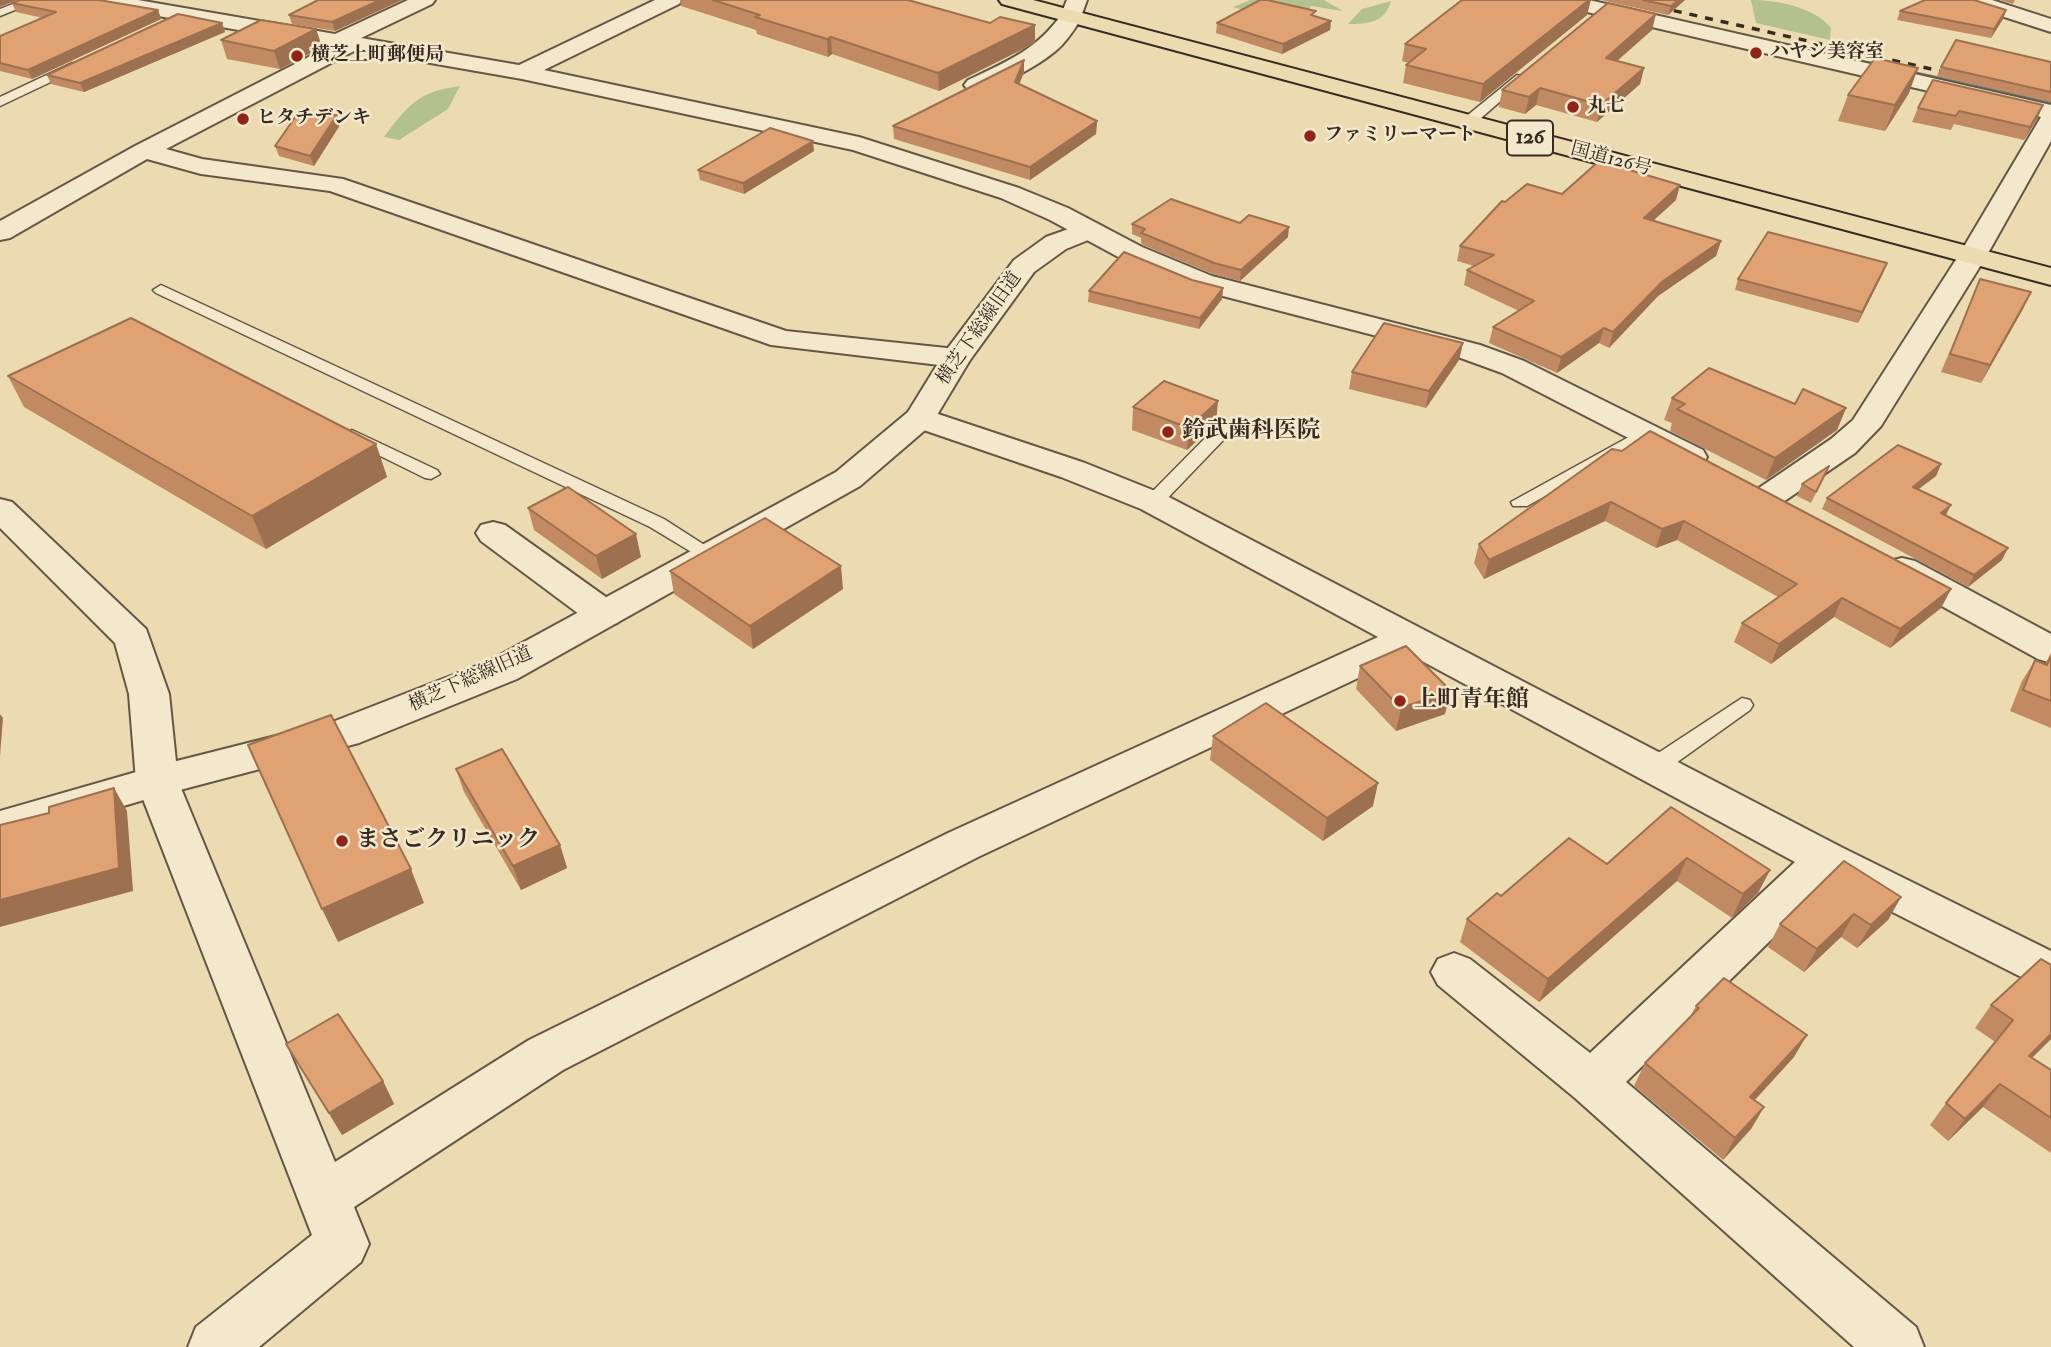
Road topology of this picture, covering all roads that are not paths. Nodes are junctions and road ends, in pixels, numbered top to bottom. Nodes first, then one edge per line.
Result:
1 (33, 0) edge
2 (101, 0) edge
3 (425, 0) edge
4 (672, 0) edge
5 (1009, 0) edge
6 (1561, 0) edge
7 (1971, 0) edge
8 (1074, 8) edge
9 (0, 13) edge
10 (185, 15) junction
11 (162, 25) edge
12 (2051, 26) edge
13 (344, 42) junction
14 (88, 60) edge
15 (1531, 70) edge
16 (522, 72) junction
17 (961, 92) edge
18 (0, 102) edge
19 (2051, 113) edge
20 (2051, 120) edge
21 (1468, 122) junction
22 (889, 129) dead end
23 (859, 144) junction
24 (144, 151) junction
25 (1088, 230) junction
26 (0, 232) edge
27 (1973, 255) junction
28 (2051, 277) edge
29 (161, 289) dead end
30 (956, 358) junction
31 (920, 418) junction
32 (331, 424) edge
33 (1225, 428) dead end
34 (1646, 433) junction
35 (483, 441) junction
36 (465, 452) dead end
37 (431, 474) dead end
38 (1743, 484) junction
39 (1153, 502) junction
40 (1520, 502) dead end
41 (0, 509) edge
42 (1803, 516) edge
43 (493, 533) dead end
44 (1874, 554) edge
45 (710, 555) junction
46 (604, 614) junction
47 (1412, 637) junction
48 (2051, 650) edge
49 (1742, 705) dead end
50 (1654, 767) junction
51 (157, 781) junction
52 (0, 827) edge
53 (1826, 859) junction
54 (1454, 972) dead end
55 (2051, 973) edge
56 (1591, 1083) junction
57 (323, 1198) junction
58 (216, 1347) edge
59 (1896, 1347) edge

1 - 9 lane
2 - 10 street
3 - 13 street
4 - 16 street
5 - 8 highway, 国道126号 / 126
6 - 19 street
7 - 12 street
8 - 17 street
8 - 21 highway, 国道126号 / 126
10 - 11 lane
10 - 13 street
13 - 16 street
13 - 24 street
14 - 18 lane
15 - 21 lane
16 - 23 street
20 - 27 street
21 - 27 highway, 国道126号 / 126
22 - 23 street
23 - 25 street
24 - 26 street
24 - 30 street
25 - 30 street, 横芝下総線旧道
25 - 34 street
27 - 28 highway, 国道126号 / 126
27 - 38 street
29 - 35 lane
30 - 31 street, 横芝下総線旧道
31 - 39 street
31 - 45 street, 横芝下総線旧道
32 - 37 lane
33 - 39 lane
34 - 38 street
34 - 40 lane
35 - 36 lane
35 - 45 lane
38 - 42 street
39 - 47 street
41 - 51 street
43 - 46 street
44 - 48 street
45 - 46 street, 横芝下総線旧道
46 - 51 street, 横芝下総線旧道
47 - 50 street
47 - 57 street
49 - 50 lane
50 - 53 street
51 - 52 street, 横芝下総線旧道
51 - 57 street
53 - 55 street
53 - 56 street
54 - 56 street
56 - 59 street
57 - 58 street

